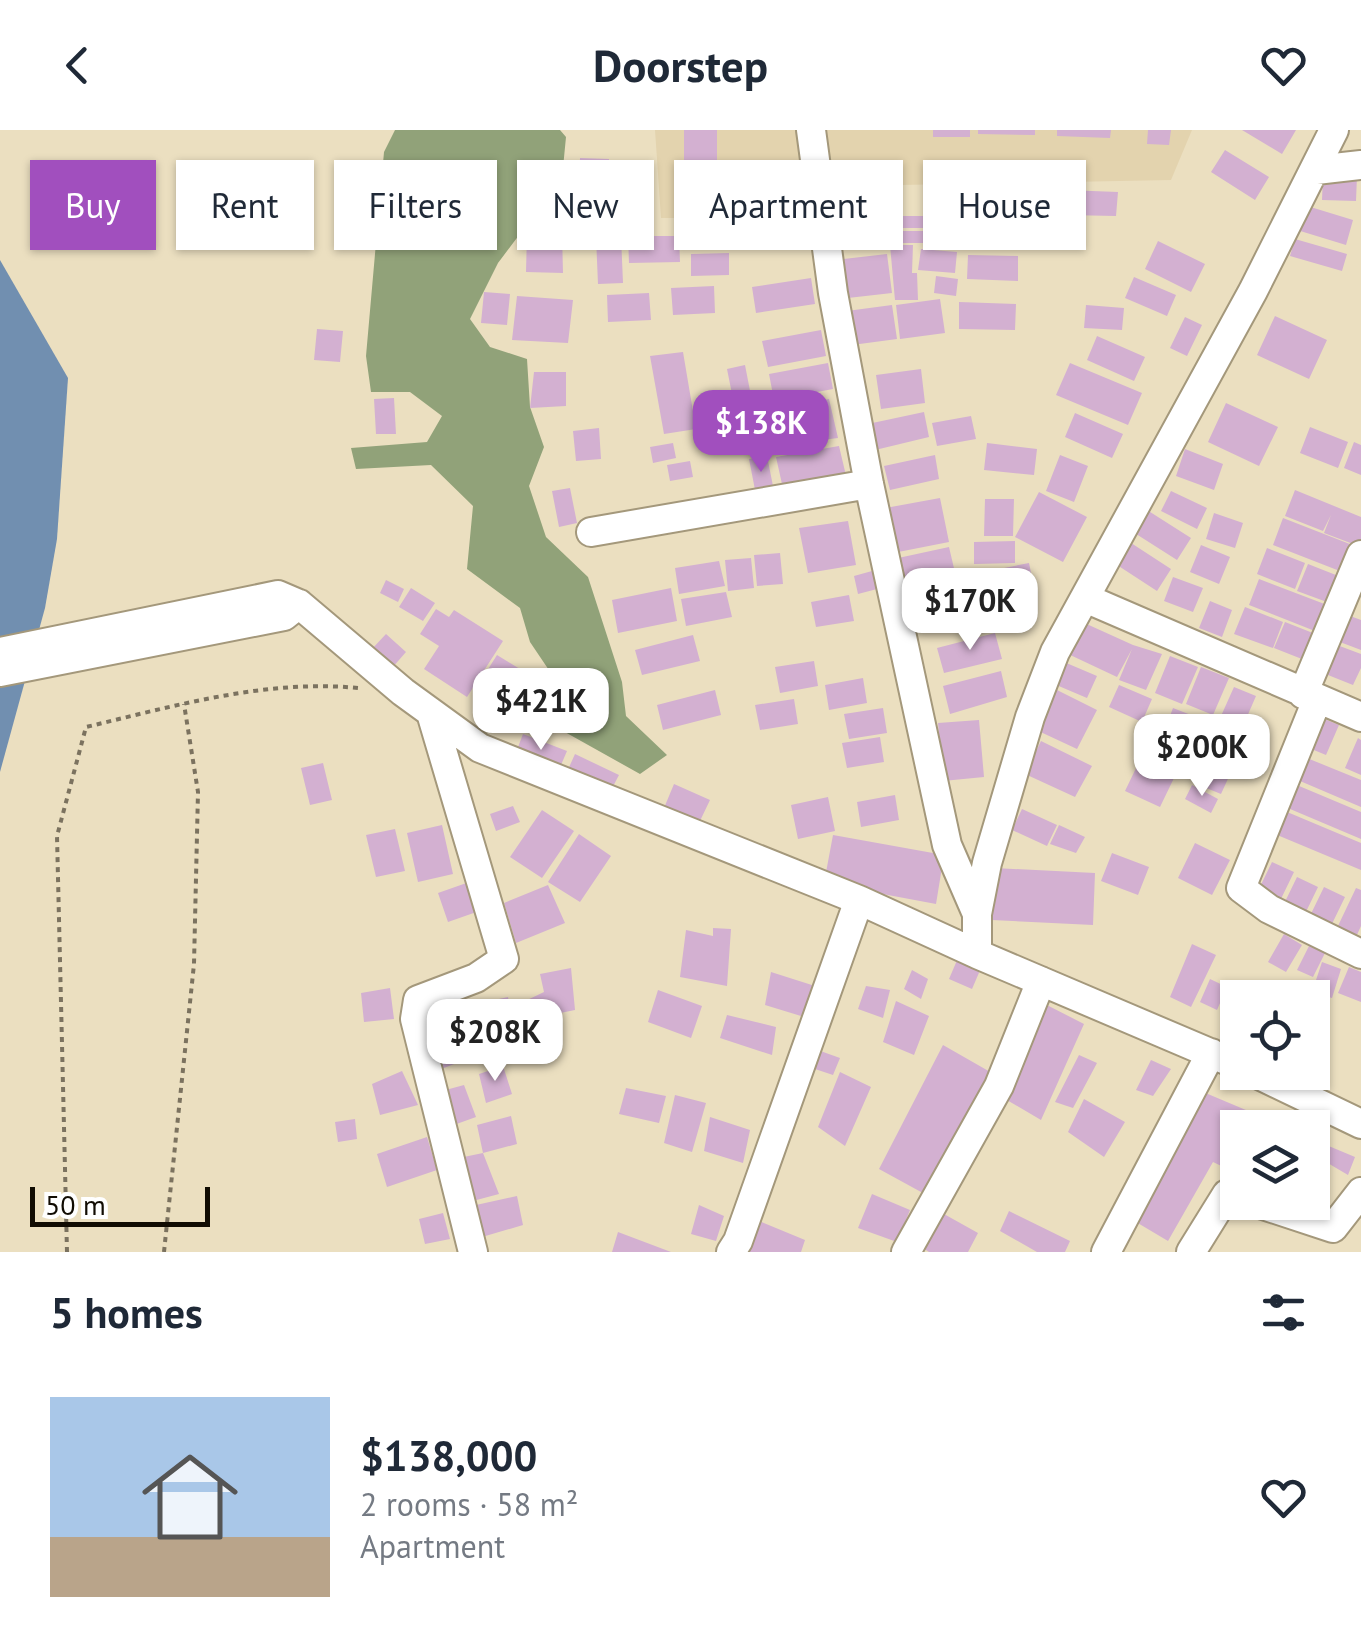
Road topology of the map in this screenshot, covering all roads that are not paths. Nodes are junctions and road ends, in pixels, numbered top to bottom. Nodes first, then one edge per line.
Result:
1 (811, 130) edge
2 (1334, 130) edge
3 (1361, 165) edge
4 (1316, 170) junction
5 (869, 484) junction
6 (592, 532) dead end
7 (1361, 555) edge
8 (1086, 598) junction
9 (287, 605) junction
10 (0, 652) edge
11 (0, 672) edge
12 (1310, 697) junction
13 (432, 713) junction
14 (1361, 717) edge
15 (859, 900) junction
16 (977, 914) junction
17 (977, 954) junction
18 (1361, 954) edge
19 (1041, 981) junction
20 (1211, 1053) junction
21 (1220, 1057) edge
22 (1290, 1090) edge
23 (1361, 1124) edge
24 (1361, 1192) edge
25 (1220, 1205) edge
26 (1288, 1220) edge
27 (1326, 1240) edge
28 (473, 1252) edge
29 (730, 1252) edge
30 (906, 1252) edge
31 (1106, 1252) edge
32 (1191, 1252) edge

1 - 5 street
2 - 4 street
3 - 4 street
4 - 8 street
5 - 6 street
5 - 16 street
7 - 12 street
8 - 12 street
8 - 16 street
9 - 10 street
9 - 11 street
9 - 13 street
12 - 14 street
12 - 18 street
13 - 15 street
13 - 28 street
15 - 17 street
15 - 29 street
16 - 17 street
17 - 19 street
19 - 20 street
19 - 30 street
20 - 21 street
20 - 31 street
22 - 23 street
24 - 27 street
25 - 32 street
26 - 27 street

